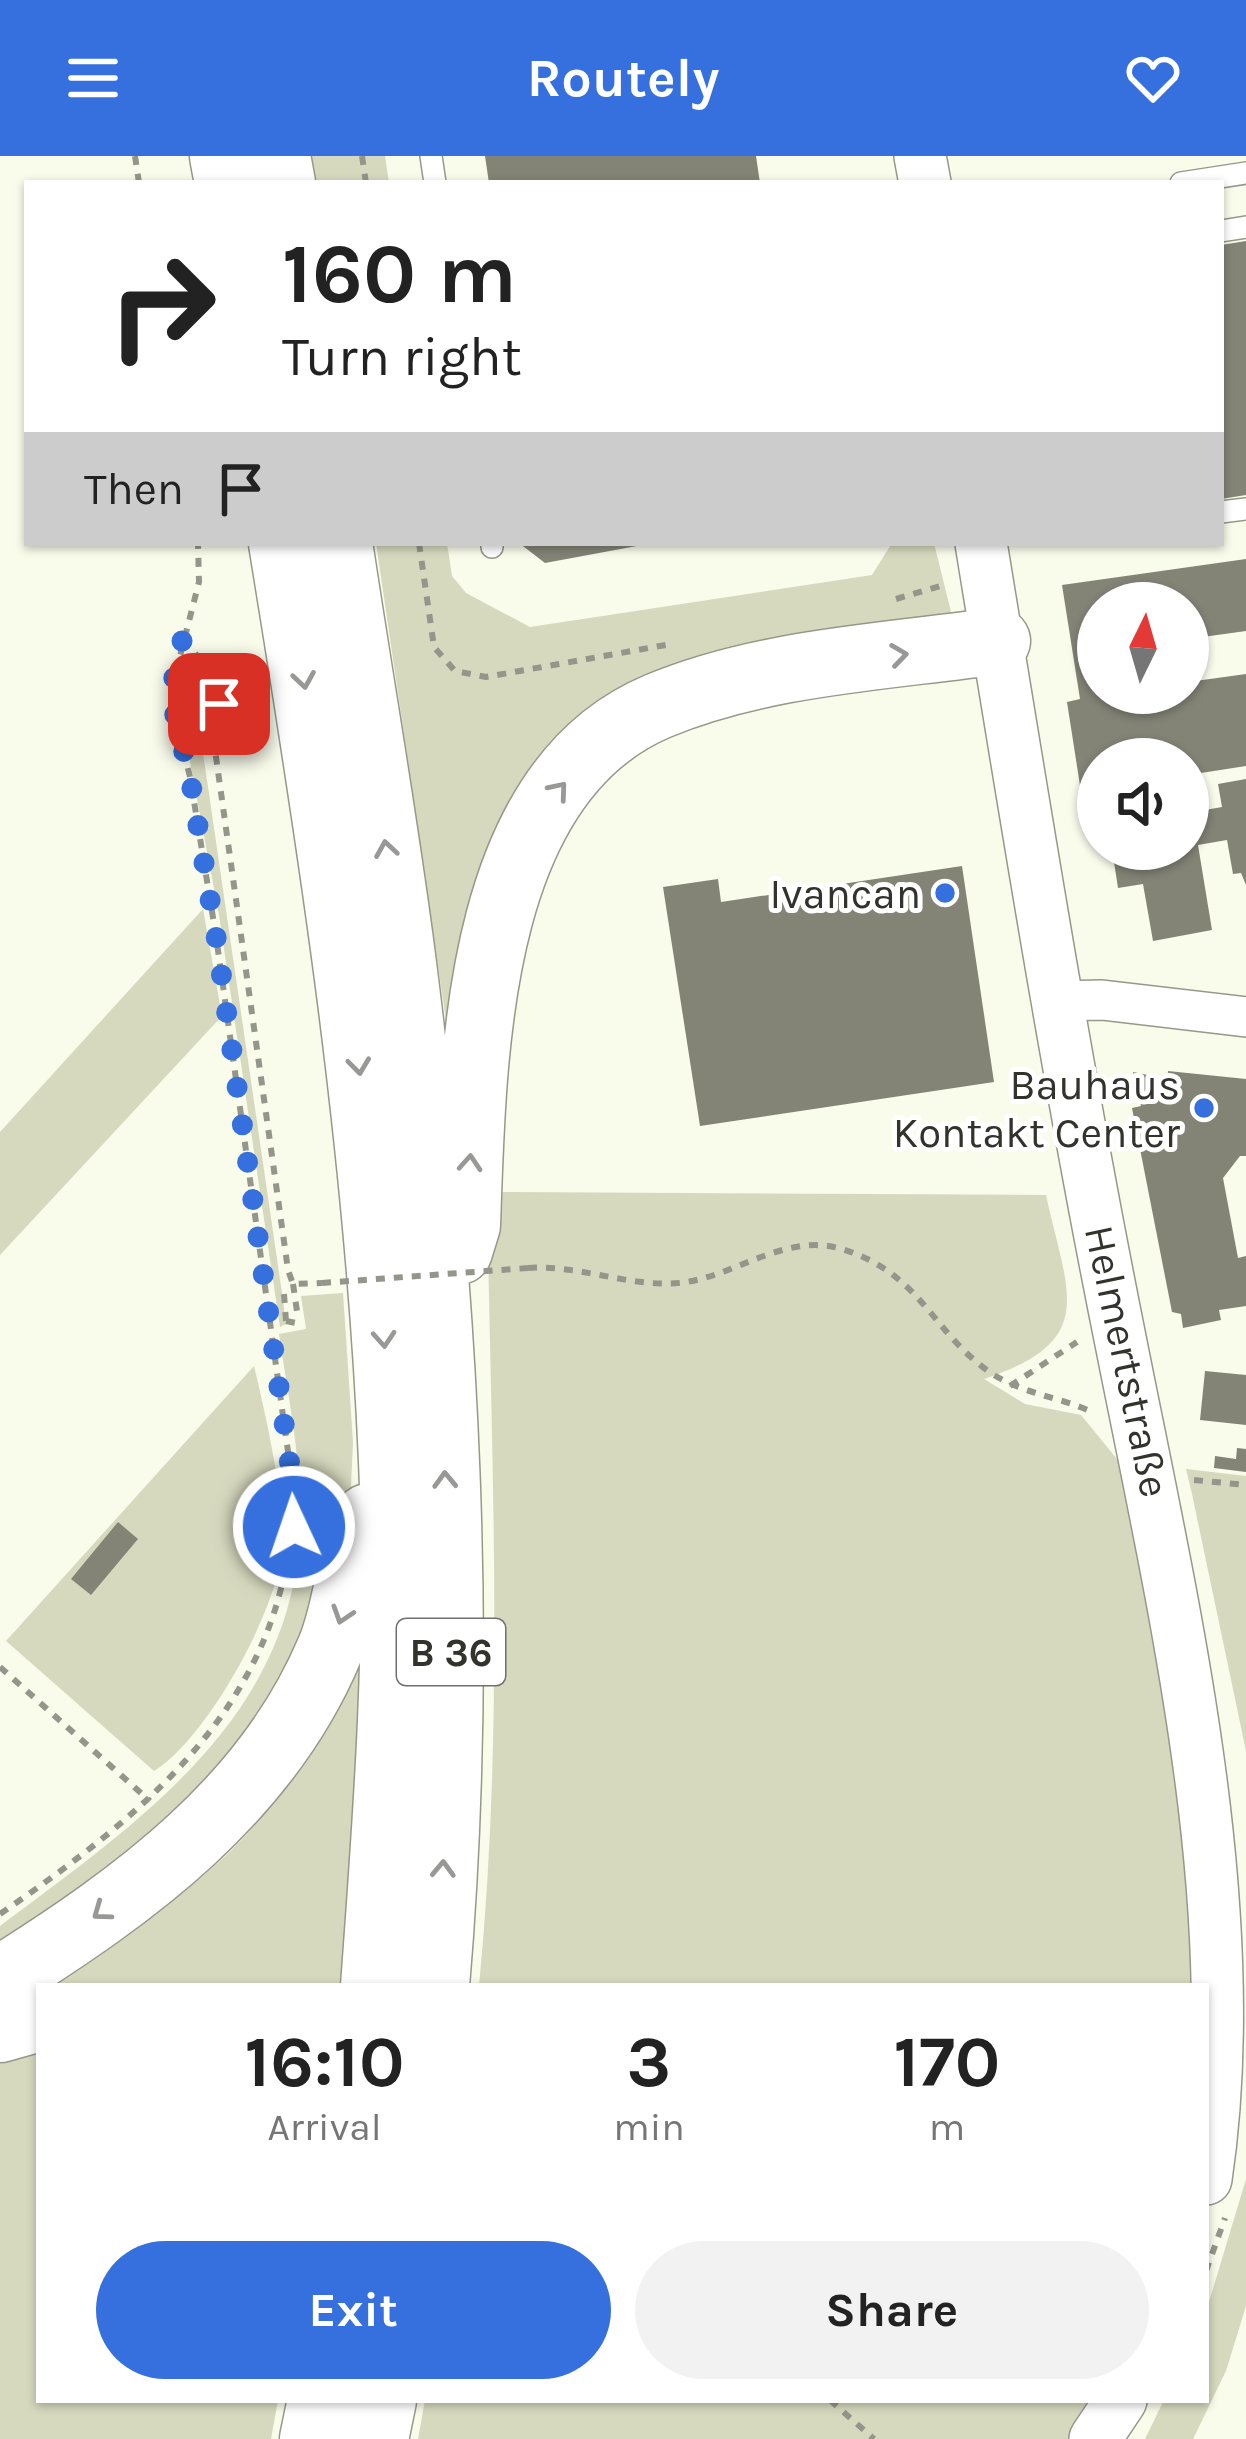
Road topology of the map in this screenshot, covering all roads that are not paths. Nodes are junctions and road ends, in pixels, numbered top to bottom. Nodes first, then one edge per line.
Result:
1 (1246, 173) edge
2 (1200, 180) edge
3 (282, 546) edge
4 (339, 546) edge
5 (986, 570) edge
6 (1056, 1001) junction
7 (1246, 1017) edge
8 (439, 1318) junction
9 (392, 1465) junction
10 (0, 1980) edge
11 (374, 1983) edge
12 (436, 1983) edge
13 (36, 2019) edge
14 (0, 2029) edge
15 (1209, 2163) edge
16 (374, 2403) edge
17 (1118, 2403) edge
18 (328, 2420) edge
19 (1094, 2439) edge

1 - 2 lane
3 -> 9 highway, B 36
8 -> 4 highway, B 36
5 - 6 street, Helmertstraße
8 -> 5 highway
6 - 7 street
6 - 15 street, Helmertstraße
12 -> 8 highway, B 36
9 -> 10 highway
9 - 11 highway, B 36
13 - 14 highway
16 - 18 highway
17 - 19 street

